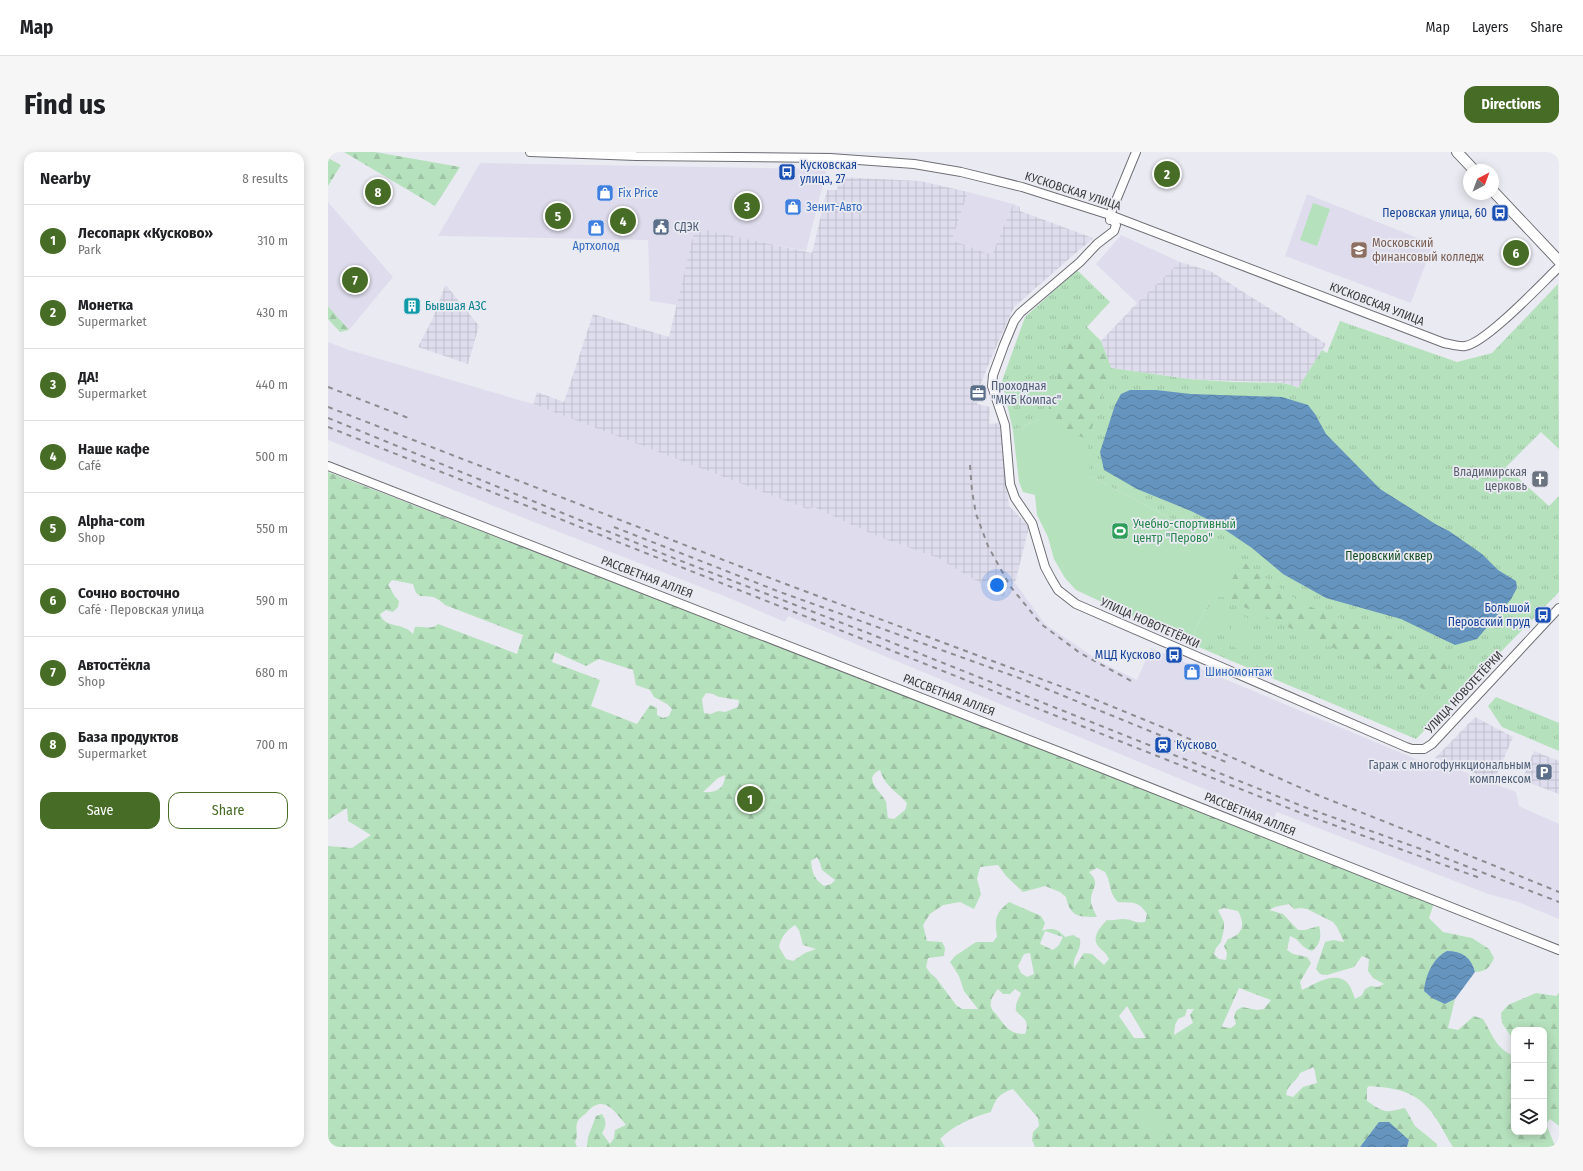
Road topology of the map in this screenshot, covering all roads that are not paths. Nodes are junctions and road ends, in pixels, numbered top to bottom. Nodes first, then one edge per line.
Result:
1 (530, 152) edge
2 (1136, 152) edge
3 (1457, 152) edge
4 (1468, 164) edge
5 (1499, 197) edge
6 (1110, 215) junction
7 (1559, 261) edge
8 (1559, 267) edge
9 (328, 466) edge
10 (1559, 608) edge
11 (1559, 950) edge

1 - 6 street, КУСКОВСКАЯ УЛИЦА
2 - 6 street, УЛИЦА НОВОТЕТЁРКИ
3 - 4 main road
5 - 7 main road
6 - 8 street, КУСКОВСКАЯ УЛИЦА
6 - 10 street, УЛИЦА НОВОТЕТЁРКИ
9 - 11 street, РАССВЕТНАЯ АЛЛЕЯ

